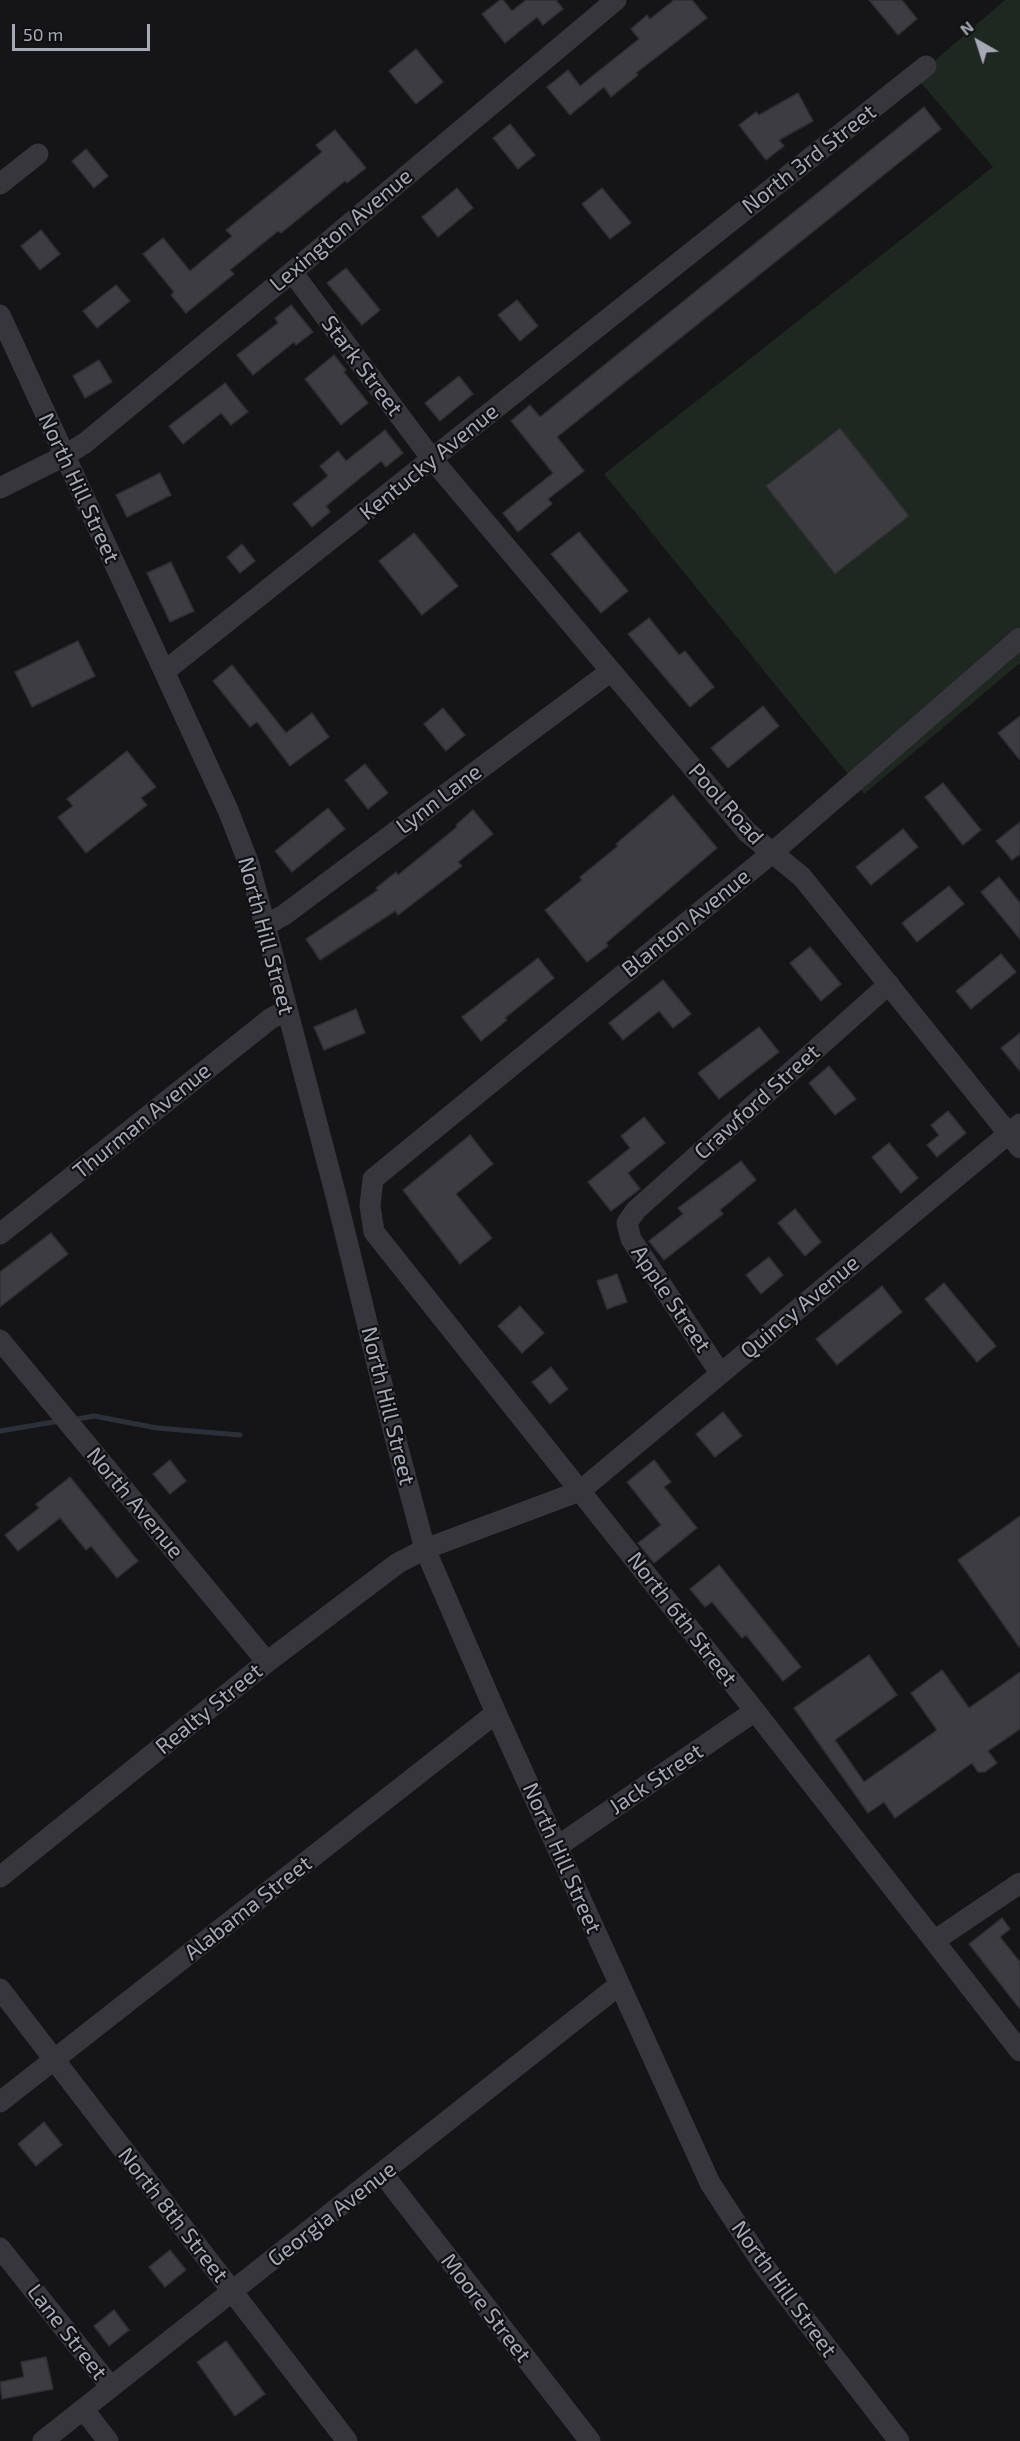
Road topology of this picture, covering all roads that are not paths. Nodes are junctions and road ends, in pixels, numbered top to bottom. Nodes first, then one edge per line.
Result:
1 (616, 0) edge
2 (926, 66) dead end
3 (38, 154) dead end
4 (0, 184) edge
5 (693, 251) joint
6 (292, 272) junction
7 (0, 315) edge
8 (64, 456) junction
9 (432, 459) junction
10 (0, 488) edge
11 (1020, 638) edge
12 (165, 671) junction
13 (611, 671) junction
14 (772, 852) junction
15 (266, 925) junction
16 (889, 984) junction
17 (286, 1010) junction
18 (1016, 1135) edge
19 (373, 1179) joint
20 (627, 1223) joint
21 (0, 1234) edge
22 (1, 1344) edge
23 (720, 1373) junction
24 (580, 1491) junction
25 (425, 1549) junction
26 (267, 1662) junction
27 (755, 1712) junction
28 (496, 1713) junction
29 (558, 1846) junction
30 (0, 1877) edge
31 (1020, 1883) edge
32 (934, 1941) junction
33 (619, 1985) junction
34 (0, 1989) edge
35 (1020, 2051) edge
36 (54, 2060) junction
37 (0, 2102) edge
38 (383, 2174) junction
39 (0, 2248) edge
40 (233, 2292) junction
41 (111, 2387) junction
42 (83, 2409) junction
43 (43, 2441) edge
44 (108, 2441) edge
45 (347, 2441) edge
46 (590, 2441) edge
47 (899, 2441) edge

1 - 6 street, Lexington Avenue
2 - 5 street, North 3rd Street
3 - 4 street
5 - 9 street, Kentucky Avenue
6 - 8 street, Lexington Avenue
6 - 9 street, Stark Street
7 - 8 street, North Hill Street
8 - 10 street, Lexington Avenue
8 - 12 street, North Hill Street
9 - 12 street, Kentucky Avenue
9 - 13 street, Pool Road
11 - 14 street, Blanton Avenue
12 - 15 street, North Hill Street
13 - 14 street, Pool Road
13 - 15 street, Lynn Lane
14 - 16 street, Pool Road
14 - 19 street, Blanton Avenue
15 - 17 street, North Hill Street
16 - 18 street, Pool Road
16 - 20 street, Crawford Street
17 - 21 street, Thurman Avenue
17 - 25 street, North Hill Street
18 - 23 street, Quincy Avenue
19 - 24 street, North 6th Street
20 - 23 street, Apple Street
22 - 26 street, North Avenue
23 - 24 street, Quincy Avenue
24 - 25 street, Quincy Avenue
24 - 27 street, North 6th Street
25 - 26 street, Realty Street
25 - 28 street, North Hill Street
26 - 30 street, Realty Street
27 - 29 street, Jack Street
27 - 32 street, North 6th Street
28 - 29 street, North Hill Street
28 - 36 street, Alabama Street
29 - 33 street, North Hill Street
31 - 32 street
32 - 35 street, North 6th Street
33 - 38 street, Georgia Avenue
33 - 47 street, North Hill Street
34 - 36 street, North 8th Street
36 - 37 street, Alabama Street
36 - 40 street, North 8th Street
38 - 40 street, Georgia Avenue
38 - 46 street, Moore Street
39 - 41 street, Lane Street
40 - 41 street, Georgia Avenue
40 - 45 street, North 8th Street
41 - 42 street, Georgia Avenue
42 - 43 street, Georgia Avenue
42 - 44 street, Lane Street

